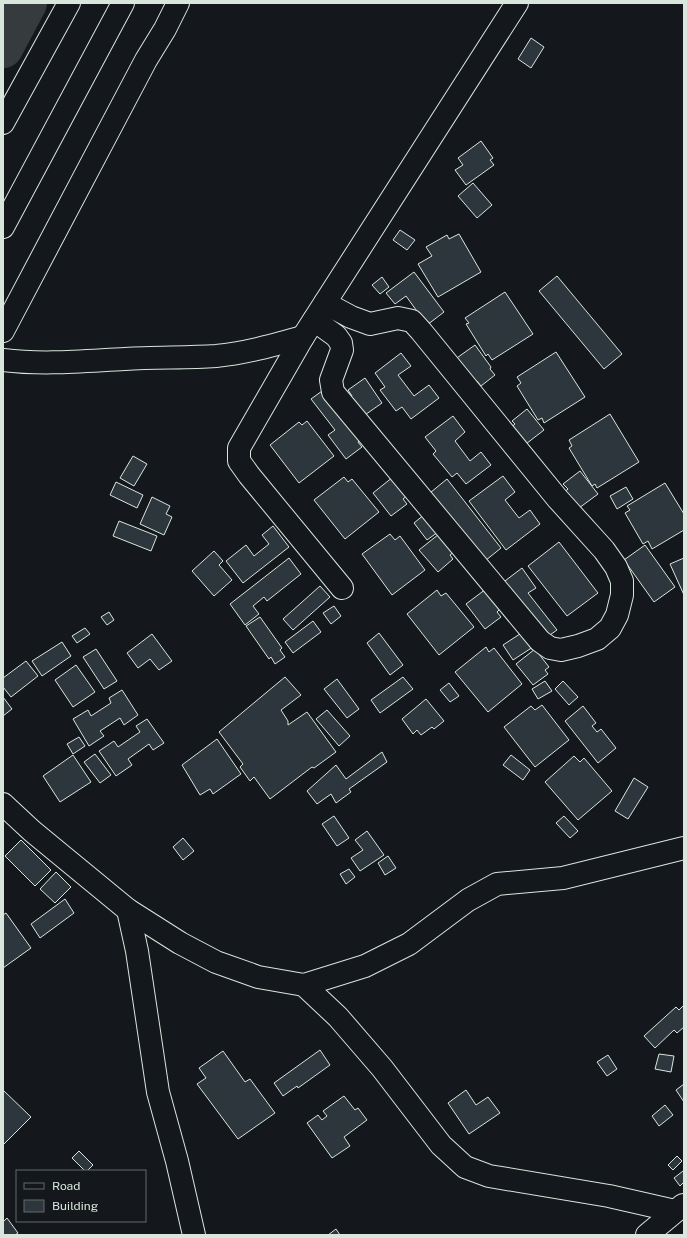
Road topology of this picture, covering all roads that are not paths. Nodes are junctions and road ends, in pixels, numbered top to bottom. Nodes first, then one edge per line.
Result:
1 (69, 3) edge
2 (123, 3) edge
3 (178, 3) edge
4 (517, 3) edge
5 (3, 123) edge
6 (3, 227) edge
7 (314, 320) junction
8 (3, 331) edge
9 (3, 360) edge
10 (342, 588) dead end
11 (3, 804) edge
12 (684, 848) edge
13 (128, 910) junction
14 (304, 985) junction
15 (680, 1208) edge
16 (194, 1235) edge
17 (647, 1235) edge

1 - 5 street
2 - 6 street
3 - 8 street
4 - 7 street
7 - 7 street
7 - 9 street
7 - 10 street
11 - 13 street
12 - 14 street
13 - 14 street
13 - 16 street
14 - 15 street
15 - 17 street

